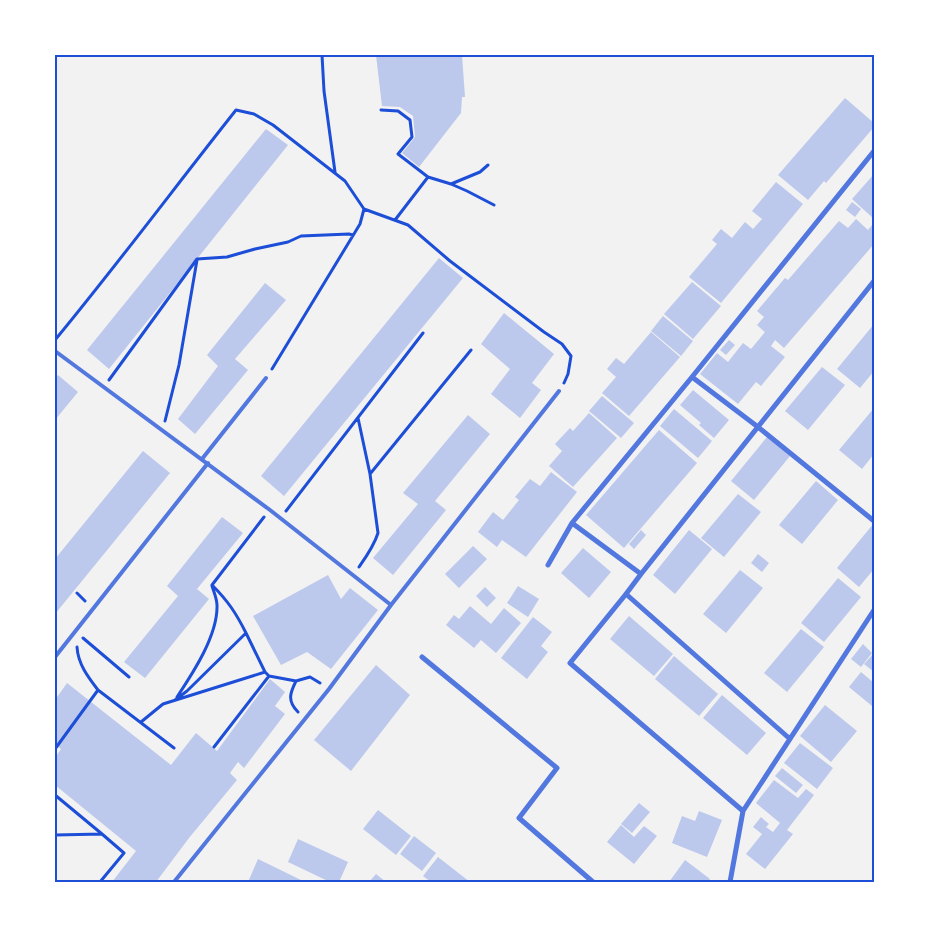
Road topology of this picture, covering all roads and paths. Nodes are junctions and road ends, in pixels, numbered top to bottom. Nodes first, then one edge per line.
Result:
1 (322, 55) edge
2 (382, 110) dead end
3 (874, 151) edge
4 (488, 165) dead end
5 (335, 173) junction
6 (428, 178) junction
7 (451, 184) junction
8 (494, 205) dead end
9 (364, 209) junction
10 (395, 220) junction
11 (353, 235) junction
12 (197, 259) junction
13 (874, 280) edge
14 (423, 333) dead end
15 (55, 340) edge
16 (471, 350) dead end
17 (55, 351) edge
18 (692, 377) junction
19 (266, 378) joint
20 (104, 387) junction
21 (559, 391) joint
22 (358, 418) junction
23 (758, 427) junction
24 (162, 431) junction
25 (202, 459) junction
26 (208, 463) junction
27 (370, 474) junction
28 (270, 510) junction
29 (281, 518) junction
30 (874, 521) edge
31 (572, 523) junction
32 (548, 565) dead end
33 (640, 574) junction
34 (353, 575) junction
35 (212, 585) junction
36 (626, 594) junction
37 (391, 605) junction
38 (874, 610) edge
39 (75, 632) junction
40 (246, 633) junction
41 (77, 653) dead end
42 (422, 656) dead end
43 (55, 657) edge
44 (265, 672) junction
45 (269, 676) junction
46 (129, 677) dead end
47 (296, 681) junction
48 (329, 689) junction
49 (98, 690) junction
50 (175, 700) junction
51 (304, 719) junction
52 (141, 722) junction
53 (790, 739) junction
54 (214, 747) dead end
55 (174, 748) dead end
56 (55, 749) edge
57 (56, 798) edge
58 (743, 811) junction
59 (102, 834) junction
60 (55, 835) edge
61 (100, 882) edge
62 (174, 882) edge
63 (593, 882) edge
64 (730, 882) edge

1 - 5 path
2 - 6 path
3 - 18 street
4 - 7 path
5 - 9 path
5 - 15 path
6 - 7 path
6 - 10 path
7 - 8 path
9 - 10 path
9 - 11 path
10 - 21 path
11 - 12 path
11 - 19 path
12 - 20 path
12 - 24 path
13 - 23 street
14 - 22 path
16 - 27 path
17 - 20 lane
18 - 23 street
18 - 31 street
19 - 25 lane
20 - 24 lane
21 - 37 lane
22 - 27 path
22 - 29 path
23 - 30 street
23 - 33 street
24 - 25 lane
25 - 26 lane
26 - 28 lane
26 - 39 lane
27 - 34 path
28 - 29 lane
28 - 35 path
29 - 34 lane
31 - 32 street
31 - 33 street
33 - 36 street
34 - 37 lane
35 - 40 path
35 - 50 path
36 - 53 street
36 - 58 street
37 - 48 lane
38 - 53 street
39 - 43 lane
39 - 46 path
40 - 44 path
40 - 50 path
41 - 49 path
42 - 63 street
44 - 45 path
44 - 50 path
45 - 47 path
45 - 54 path
47 - 48 path
47 - 51 path
48 - 51 lane
49 - 52 path
49 - 56 path
50 - 52 path
51 - 62 lane
52 - 55 path
53 - 58 street
57 - 59 path
58 - 64 street
59 - 60 path
59 - 61 path

